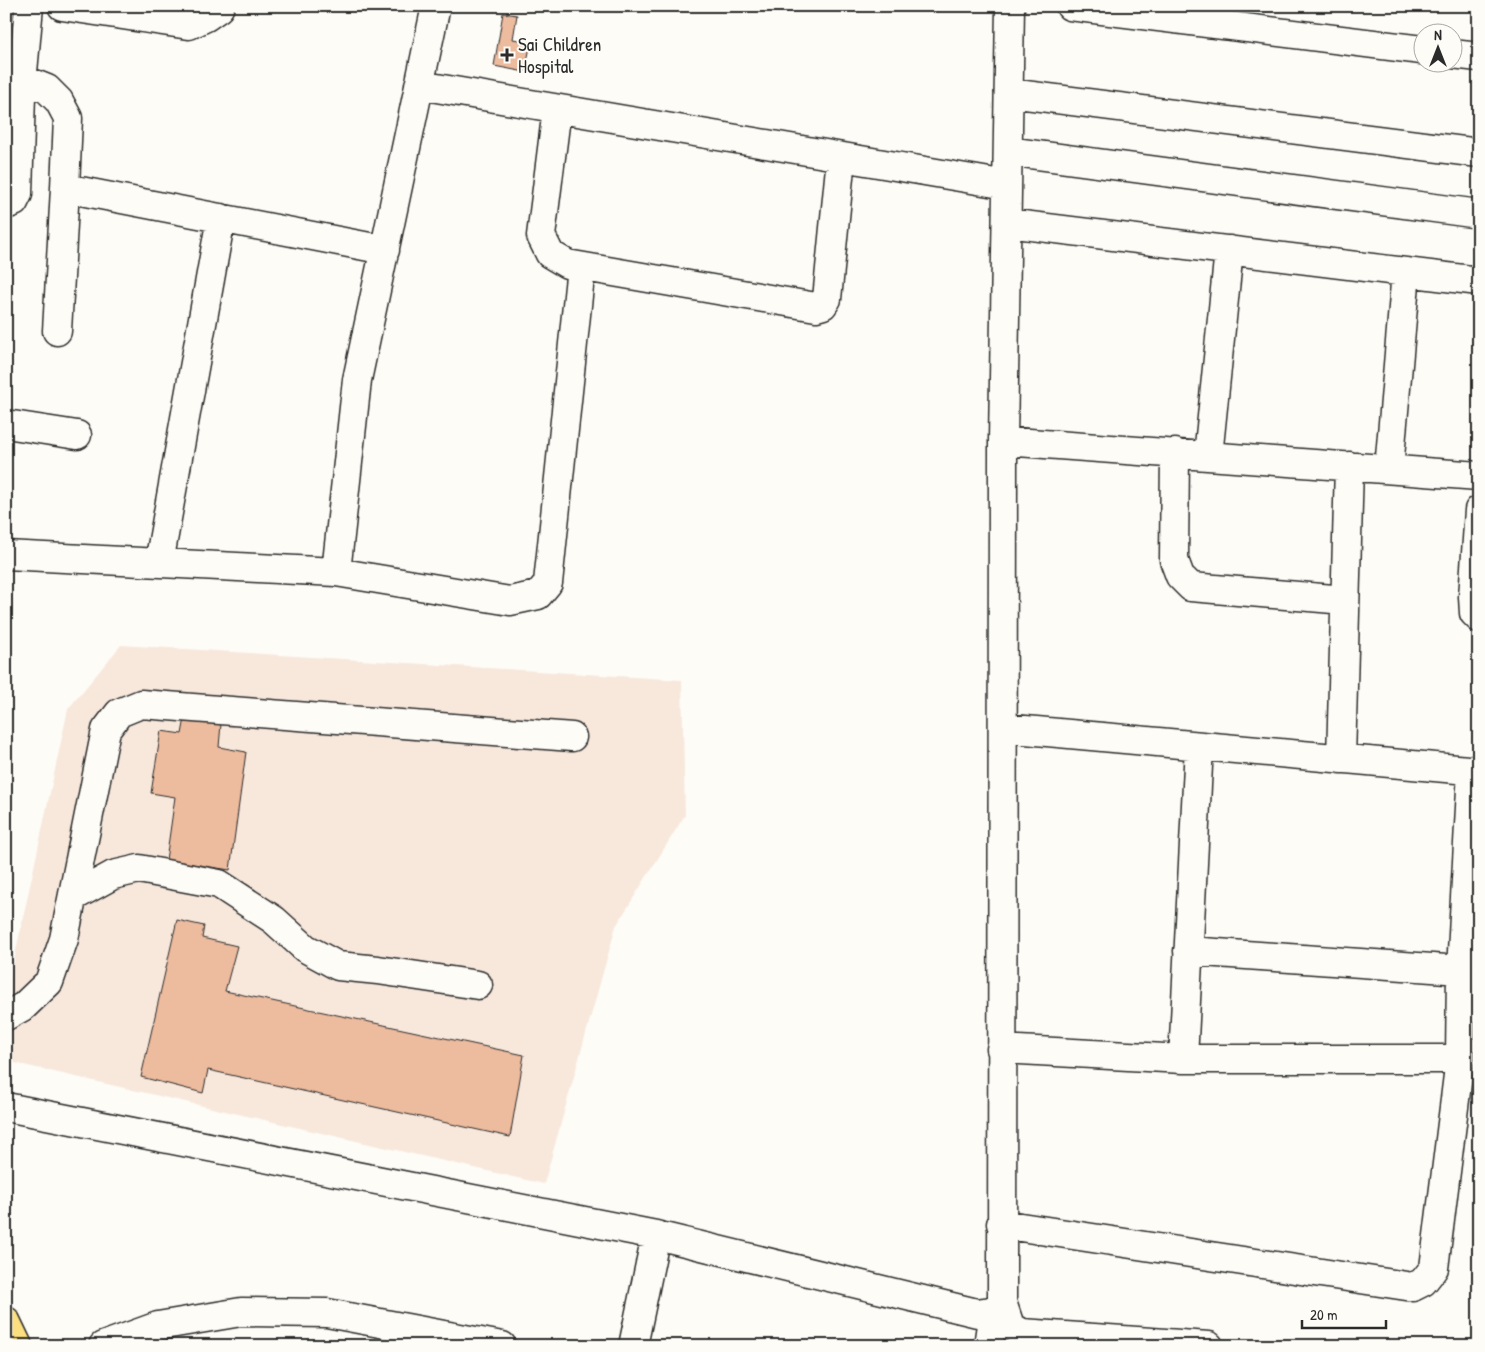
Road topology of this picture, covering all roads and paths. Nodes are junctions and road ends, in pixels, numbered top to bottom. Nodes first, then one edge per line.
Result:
1 (29, 6) edge
2 (62, 6) edge
3 (220, 6) edge
4 (436, 6) edge
5 (1010, 6) edge
6 (1070, 6) edge
7 (1412, 49) edge
8 (1462, 55) edge
9 (1479, 57) edge
10 (22, 79) junction
11 (419, 85) junction
12 (1009, 93) junction
13 (557, 110) junction
14 (1008, 151) junction
15 (1479, 153) edge
16 (841, 157) junction
17 (1007, 185) junction
18 (65, 188) junction
19 (6, 205) edge
20 (1479, 214) edge
21 (221, 218) junction
22 (1007, 222) junction
23 (385, 250) junction
24 (1229, 250) junction
25 (581, 266) junction
26 (1406, 272) junction
27 (1479, 281) edge
28 (57, 331) dead end
29 (6, 424) edge
30 (77, 435) dead end
31 (1003, 441) junction
32 (1175, 453) junction
33 (1208, 456) junction
34 (1349, 466) junction
35 (1389, 469) junction
36 (1479, 476) edge
37 (1479, 510) edge
38 (6, 555) edge
39 (159, 563) junction
40 (336, 572) junction
41 (1345, 600) junction
42 (1479, 618) edge
43 (1002, 728) junction
44 (572, 737) dead end
45 (1199, 746) junction
46 (1341, 759) junction
47 (1475, 771) edge
48 (72, 898) junction
49 (1188, 951) junction
50 (1461, 970) junction
51 (478, 986) dead end
52 (6, 1016) edge
53 (1001, 1049) junction
54 (1183, 1059) junction
55 (1460, 1059) junction
56 (6, 1107) edge
57 (1001, 1224) junction
58 (656, 1235) junction
59 (998, 1307) junction
60 (6, 1321) edge
61 (18, 1346) edge
62 (103, 1346) edge
63 (502, 1346) edge
64 (633, 1346) edge
65 (988, 1346) edge
66 (1209, 1346) edge

1 - 10 street
2 - 3 street
4 - 11 street
5 - 12 street
6 - 7 street
8 - 9 street
10 - 18 street
10 - 19 street
11 - 13 street
11 - 23 street
12 - 14 street
12 - 15 street
13 - 16 street
13 - 25 street
14 - 17 street
14 - 20 street
16 - 17 street
16 - 25 street
17 - 22 street
18 - 21 street
18 - 28 street
21 - 23 street
21 - 39 street
22 - 24 street
22 - 31 street
23 - 40 street
24 - 26 street
24 - 33 street
25 - 40 street
26 - 27 street
26 - 35 street
29 - 30 street
31 - 32 street
31 - 43 street
32 - 33 street
32 - 41 street
33 - 34 street
34 - 35 street
34 - 41 street
35 - 36 street
37 - 42 street
38 - 39 street
39 - 40 street
41 - 46 street
43 - 45 street
43 - 53 street
44 - 48 street
45 - 46 street
45 - 49 street
46 - 47 street
47 - 50 street
48 - 51 street
48 - 52 street
49 - 50 street
49 - 54 street
50 - 55 street
53 - 54 street
53 - 57 street
54 - 55 street
55 - 57 street
56 - 58 street
57 - 59 street
58 - 59 street
58 - 64 street
59 - 65 street
59 - 66 street
60 - 61 highway
62 - 63 street

